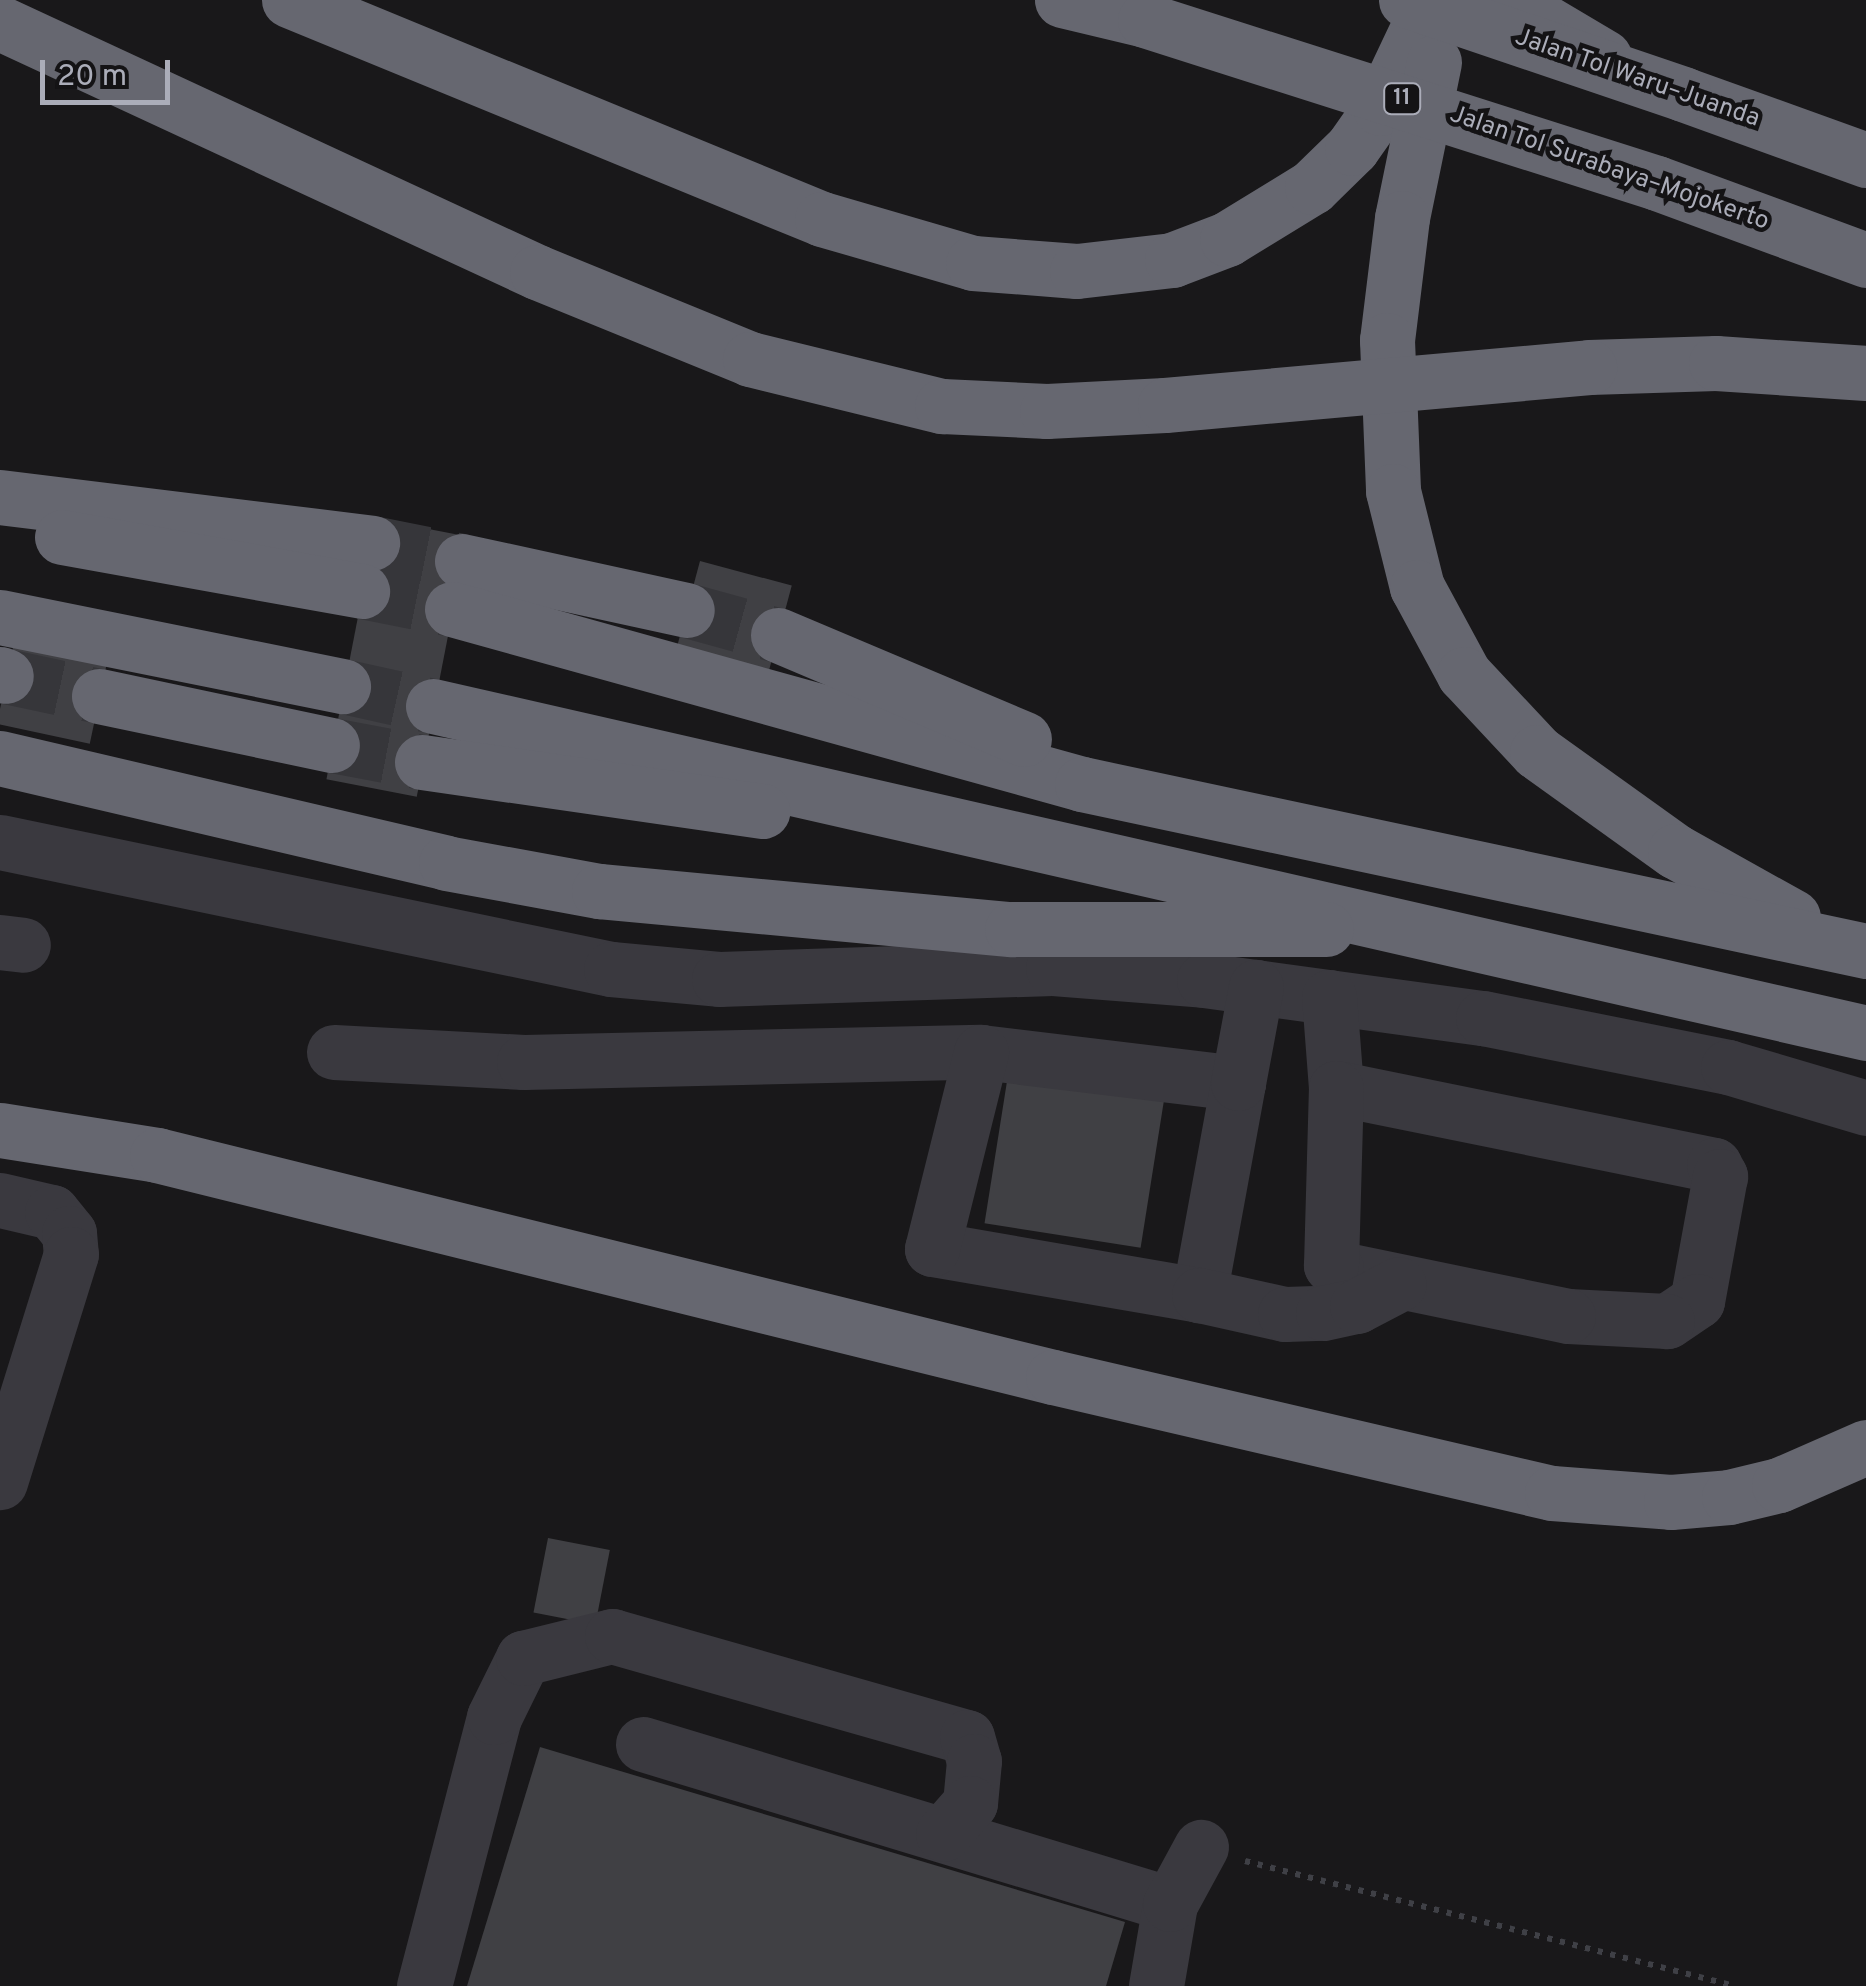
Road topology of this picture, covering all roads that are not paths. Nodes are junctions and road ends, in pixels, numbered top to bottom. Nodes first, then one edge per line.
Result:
1 (289, 0) edge
2 (1062, 0) edge
3 (1406, 0) edge
4 (1431, 0) edge
5 (1446, 0) edge
6 (1508, 0) edge
7 (0, 23) edge
8 (1628, 74) junction
9 (1866, 160) edge
10 (1866, 260) edge
11 (1866, 373) edge
12 (0, 498) edge
13 (0, 526) edge
14 (687, 610) tunnel mouth
15 (0, 618) edge
16 (778, 636) tunnel mouth
17 (343, 686) tunnel mouth
18 (100, 696) tunnel mouth
19 (433, 706) tunnel mouth
20 (332, 745) tunnel mouth
21 (0, 758) edge
22 (422, 762) tunnel mouth
23 (1236, 820) junction
24 (979, 829) junction
25 (0, 842) edge
26 (1414, 927) junction
27 (1852, 947) edge
28 (719, 978) junction
29 (1256, 987) junction
30 (1329, 997) junction
31 (1866, 1033) edge
32 (334, 1052) dead end
33 (981, 1052) junction
34 (721, 1056) junction
35 (1238, 1083) junction
36 (1336, 1088) junction
37 (1866, 1108) edge
38 (0, 1130) edge
39 (0, 1200) edge
40 (1399, 1284) junction
41 (1199, 1296) junction
42 (1866, 1447) edge
43 (0, 1482) edge
44 (643, 1744) dead end
45 (943, 1834) junction
46 (1201, 1847) road end
47 (1170, 1904) junction
48 (424, 1986) edge
49 (1156, 1986) edge

1 - 4 highway
2 - 10 highway, Jalan Tol Surabaya–Mojokerto / 11, bridge
3 - 8 highway, Jalan Tol Waru–Juanda, bridge
5 - 27 highway
6 - 8 highway, bridge
7 - 11 highway, bridge
8 - 9 highway, Jalan Tol Waru–Juanda, bridge
12 - 13 highway
14 - 23 highway
15 - 17 highway
16 - 23 highway
18 - 20 highway
19 - 24 highway
21 - 26 highway
22 - 24 highway
23 - 27 highway
24 - 26 highway
25 - 28 lane
26 - 31 highway
28 - 29 lane
28 - 34 lane
29 - 30 lane
29 - 35 lane
30 - 36 lane
30 - 37 lane
32 - 34 lane
33 - 34 lane
33 - 35 lane
33 - 41 lane
35 - 41 lane
36 - 40 lane
36 - 40 lane
38 - 42 highway
39 - 43 lane
40 - 41 lane
44 - 45 lane
45 - 47 lane
45 - 48 lane
46 - 47 lane
47 - 49 lane

